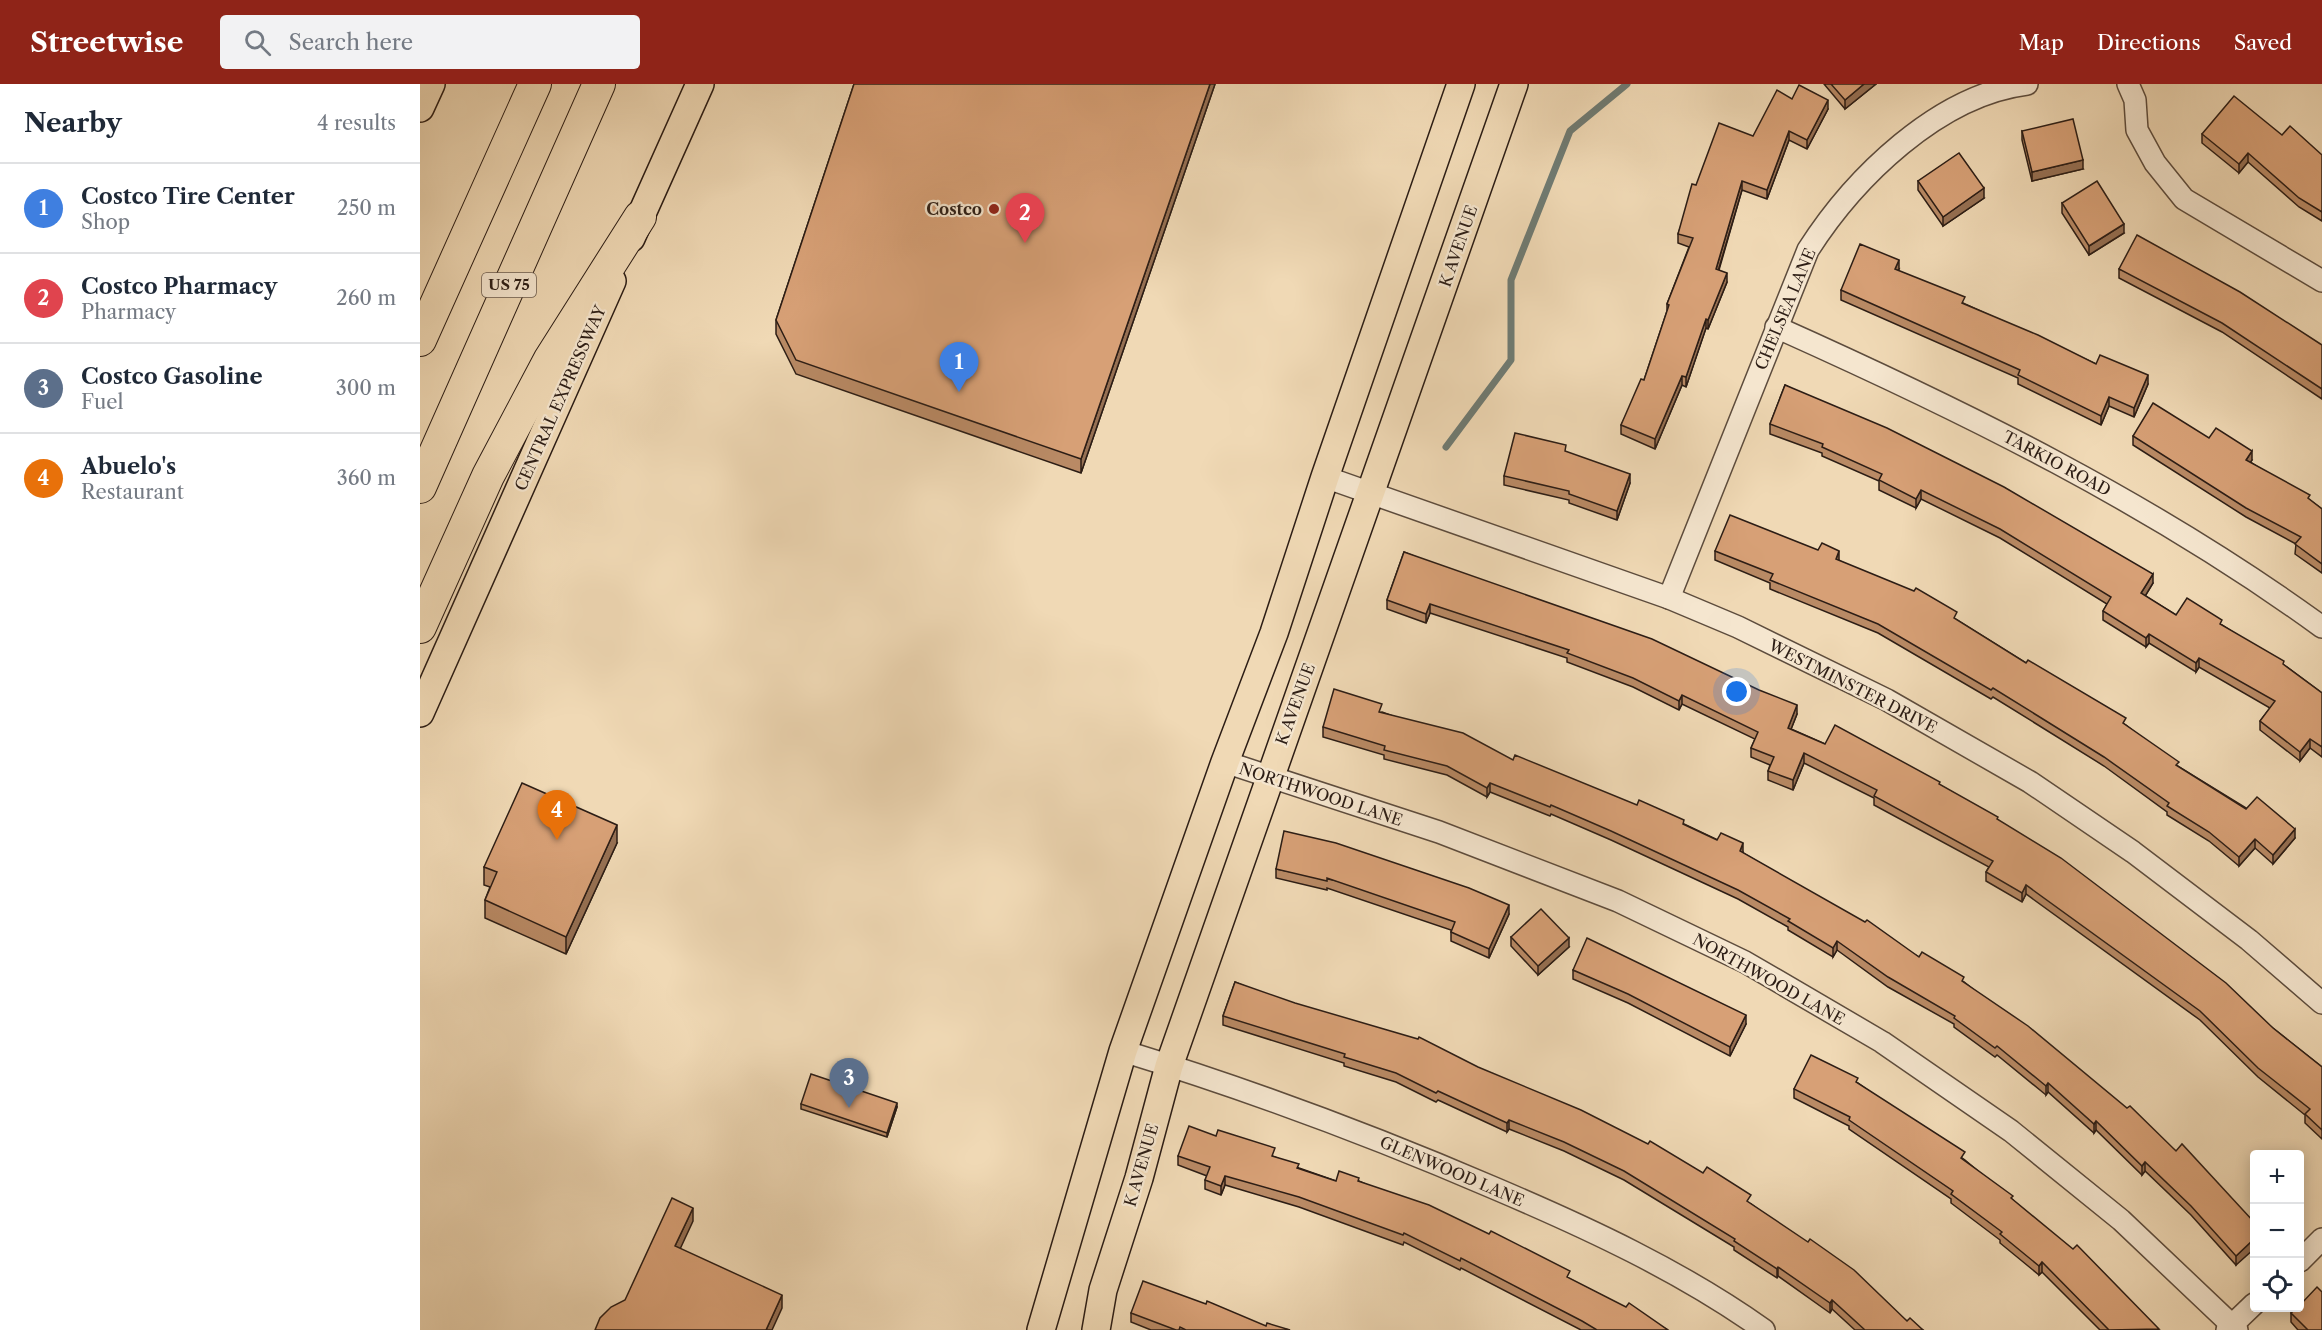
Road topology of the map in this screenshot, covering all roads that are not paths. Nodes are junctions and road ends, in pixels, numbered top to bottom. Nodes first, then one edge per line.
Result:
1 (431, 84) edge
2 (535, 84) edge
3 (599, 84) edge
4 (700, 84) edge
5 (1461, 84) edge
6 (1514, 84) edge
7 (2027, 84) edge
8 (2128, 84) edge
9 (420, 108) edge
10 (640, 217) junction
11 (2322, 281) edge
12 (1776, 327) junction
13 (420, 340) edge
14 (1325, 477) junction
15 (420, 487) edge
16 (1371, 492) junction
17 (1670, 598) junction
18 (420, 627) edge
19 (2322, 627) edge
20 (420, 713) edge
21 (1225, 762) junction
22 (1268, 778) junction
23 (2322, 1003) edge
24 (1123, 1051) junction
25 (1169, 1065) junction
26 (2322, 1239) edge
27 (2303, 1258) edge
28 (2250, 1308) edge
29 (2232, 1328) edge
30 (1041, 1330) edge
31 (1096, 1330) edge
32 (1764, 1330) edge

1 - 9 main road
2 - 13 highway
3 - 15 highway, US 75
4 - 10 main road, CENTRAL EXPRESSWAY
5 - 14 main road
6 - 16 main road, K AVENUE
7 - 12 street, CHELSEA LANE
8 - 11 street
10 - 18 highway
10 - 20 main road, CENTRAL EXPRESSWAY
12 - 17 street, CHELSEA LANE
12 - 19 street, TARKIO ROAD
14 - 16 street, WESTMINSTER DRIVE
14 - 21 main road
16 - 17 street, WESTMINSTER DRIVE
16 - 22 main road, K AVENUE
17 - 23 street, WESTMINSTER DRIVE
21 - 22 street, NORTHWOOD LANE
21 - 24 main road
22 - 25 main road, K AVENUE
22 - 29 street, NORTHWOOD LANE
24 - 25 street, GLENWOOD LANE
24 - 30 main road
25 - 31 main road, K AVENUE
25 - 32 street, GLENWOOD LANE
26 - 27 street
28 - 29 street

